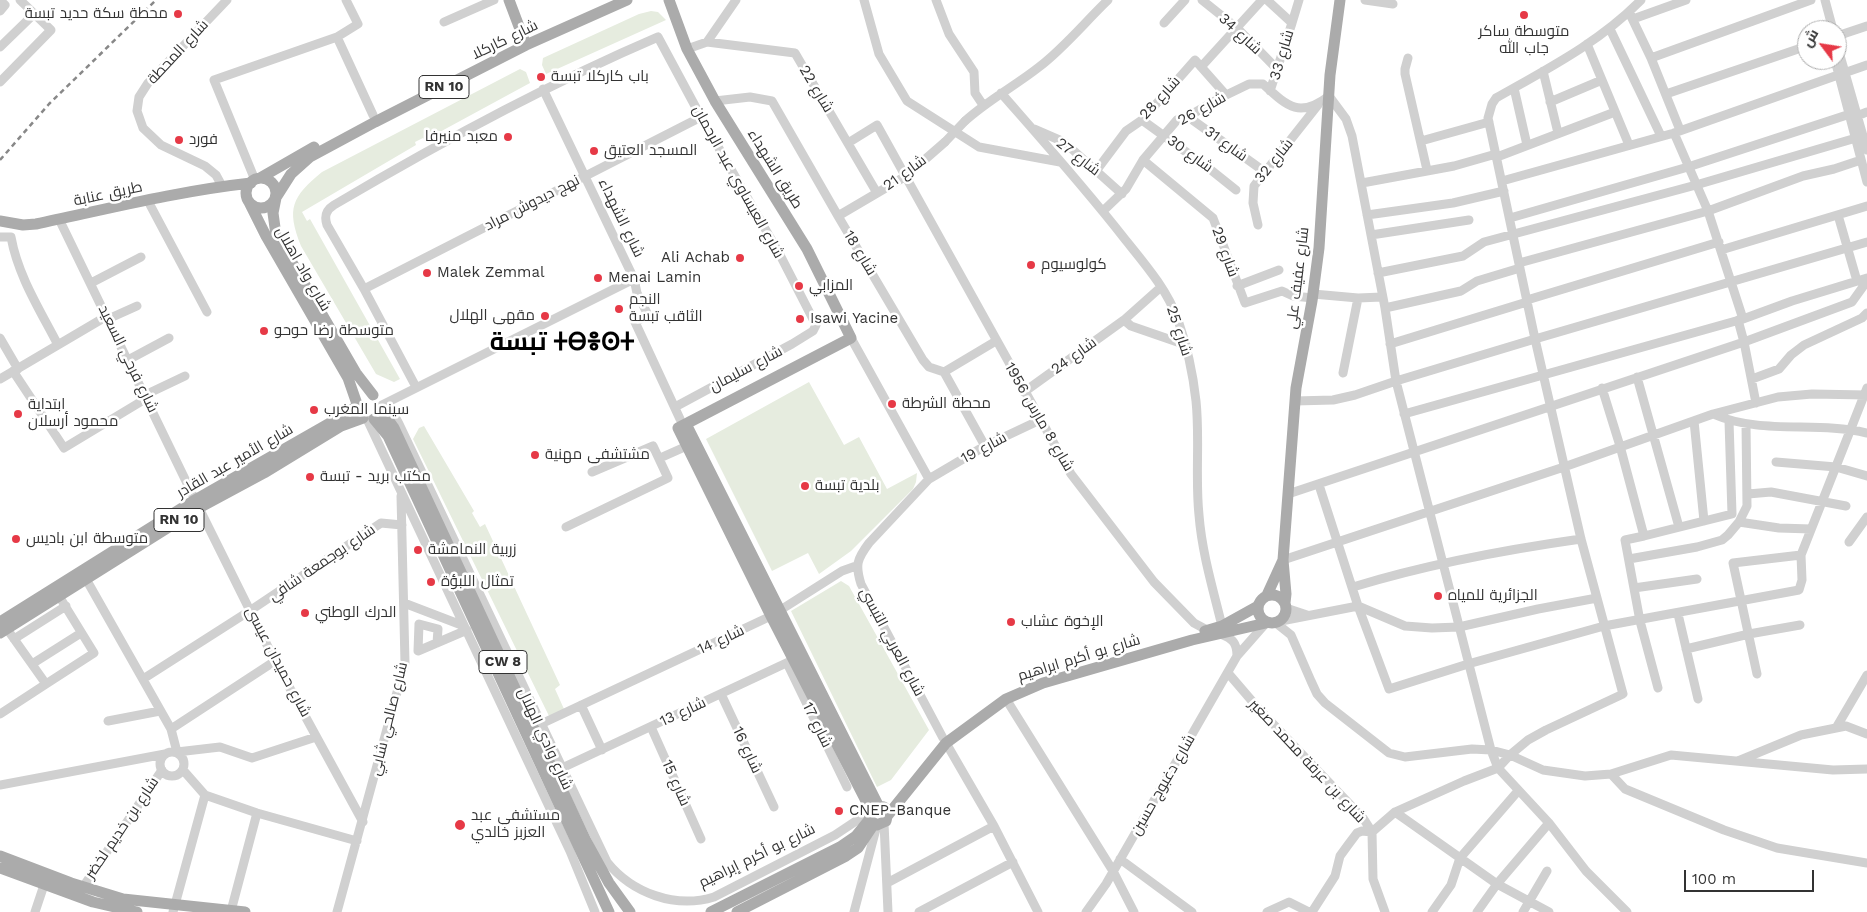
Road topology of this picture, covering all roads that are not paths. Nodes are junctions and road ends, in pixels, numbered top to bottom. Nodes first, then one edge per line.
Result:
1 (0, 0) edge
2 (20, 0) edge
3 (228, 0) edge
4 (346, 0) edge
5 (494, 0) edge
6 (509, 0) edge
7 (614, 0) edge
8 (627, 0) edge
9 (660, 0) edge
10 (669, 0) edge
11 (736, 0) edge
12 (864, 0) edge
13 (936, 0) edge
14 (1108, 0) edge
15 (1185, 0) edge
16 (1202, 0) edge
17 (1262, 0) edge
18 (1267, 0) edge
19 (1299, 0) edge
20 (1340, 0) edge
21 (1365, 0) edge
22 (1641, 0) edge
23 (1686, 0) edge
24 (1811, 0) edge
25 (1820, 0) edge
26 (1825, 0) edge
27 (1393, 4) dead end
28 (0, 11) edge
29 (34, 14) junction
30 (1631, 15) junction
31 (674, 16) junction
32 (1825, 20) edge
33 (1830, 20) edge
34 (444, 22) dead end
35 (1164, 23) dead end
36 (1292, 23) junction
37 (1867, 26) edge
38 (1237, 28) junction
39 (1610, 29) junction
40 (1847, 33) edge
41 (337, 37) junction
42 (525, 42) junction
43 (707, 42) junction
44 (2, 43) edge
45 (1587, 44) junction
46 (687, 49) junction
47 (1797, 49) edge
48 (1408, 58) dead end
49 (1651, 58) junction
50 (1867, 64) edge
51 (1201, 67) junction
52 (1277, 69) junction
53 (1839, 70) edge
54 (1840, 70) edge
55 (1543, 71) junction
56 (1841, 74) junction
57 (1602, 80) junction
58 (0, 82) edge
59 (1514, 88) junction
60 (543, 89) junction
61 (1270, 91) junction
62 (1001, 93) junction
63 (1666, 94) junction
64 (1226, 95) junction
65 (1329, 96) junction
66 (715, 101) junction
67 (1550, 102) junction
68 (984, 104) junction
69 (1318, 105) junction
70 (1615, 112) junction
71 (1867, 112) edge
72 (373, 115) junction
73 (1853, 115) junction
74 (1187, 116) junction
75 (701, 117) junction
76 (1142, 120) junction
77 (1489, 122) junction
78 (1031, 127) junction
79 (1677, 132) junction
80 (1558, 133) junction
81 (1164, 136) junction
82 (1661, 136) junction
83 (1856, 138) junction
84 (1421, 141) junction
85 (848, 143) junction
86 (1528, 145) junction
87 (1629, 145) junction
88 (1867, 150) edge
89 (1496, 156) junction
90 (1143, 160) junction
91 (1861, 160) junction
92 (1060, 162) junction
93 (1688, 167) junction
94 (1427, 170) junction
95 (1096, 172) junction
96 (1265, 172) junction
97 (906, 176) junction
98 (585, 177) junction
99 (255, 180) junction
100 (1502, 181) junction
101 (1867, 182) edge
102 (1362, 183) junction
103 (1696, 185) junction
104 (222, 186) junction
105 (1236, 190) dead end
106 (1504, 190) junction
107 (878, 193) junction
108 (1122, 194) junction
109 (276, 197) junction
110 (248, 200) junction
111 (148, 201) junction
112 (1867, 206) edge
113 (1708, 210) junction
114 (1103, 211) junction
115 (1367, 215) junction
116 (1838, 215) junction
117 (838, 216) junction
118 (1510, 218) junction
119 (59, 219) junction
120 (1469, 220) dead end
121 (0, 221) edge
122 (1258, 225) dead end
123 (1371, 235) junction
124 (1513, 235) junction
125 (0, 237) edge
126 (1867, 242) edge
127 (1720, 246) junction
128 (1848, 248) junction
129 (140, 257) dead end
130 (1520, 265) junction
131 (1280, 270) dead end
132 (1378, 274) junction
133 (634, 279) junction
134 (1867, 280) edge
135 (1730, 281) junction
136 (1857, 282) junction
137 (90, 283) junction
138 (1238, 286) junction
139 (1161, 287) junction
140 (364, 289) junction
141 (1313, 296) junction
142 (1382, 297) junction
143 (1358, 298) junction
144 (1527, 301) junction
145 (137, 306) dead end
146 (1385, 308) junction
147 (207, 312) dead end
148 (1867, 312) edge
149 (108, 318) junction
150 (1124, 320) junction
151 (1741, 320) junction
152 (815, 329) joint
153 (0, 338) edge
154 (169, 338) dead end
155 (851, 338) junction
156 (1535, 339) junction
157 (996, 341) junction
158 (1744, 342) junction
159 (1390, 344) junction
160 (58, 345) junction
161 (1186, 345) junction
162 (128, 360) junction
163 (16, 370) junction
164 (944, 372) junction
165 (1343, 373) dead end
166 (1543, 375) junction
167 (184, 376) dead end
168 (1637, 377) junction
169 (0, 379) edge
170 (1752, 379) junction
171 (1396, 381) junction
172 (416, 387) junction
173 (1602, 388) junction
174 (1024, 392) junction
175 (1866, 392) edge
176 (373, 395) junction
177 (146, 397) junction
178 (1295, 402) junction
179 (1756, 403) junction
180 (357, 405) junction
181 (1550, 405) junction
182 (675, 406) junction
183 (373, 414) junction
184 (1404, 414) junction
185 (1713, 414) junction
186 (1040, 420) junction
187 (1694, 421) junction
188 (1729, 421) junction
189 (682, 424) junction
190 (1746, 424) junction
191 (1851, 429) junction
192 (1867, 433) edge
193 (1653, 435) junction
194 (687, 446) junction
195 (985, 446) junction
196 (1620, 446) junction
197 (1413, 452) junction
198 (660, 458) junction
199 (1776, 462) dead end
200 (1564, 467) junction
201 (1836, 467) junction
202 (592, 472) dead end
203 (1867, 476) edge
204 (929, 479) junction
205 (1319, 485) junction
206 (401, 490) junction
207 (1288, 494) junction
208 (1748, 494) junction
209 (1822, 501) junction
210 (197, 504) junction
211 (1846, 506) dead end
212 (1428, 511) junction
213 (1867, 517) edge
214 (1704, 521) junction
215 (1739, 522) junction
216 (402, 525) junction
217 (566, 527) dead end
218 (1679, 527) junction
219 (1811, 529) junction
220 (1644, 536) junction
221 (1581, 539) junction
222 (1337, 541) junction
223 (1849, 542) dead end
224 (1801, 555) junction
225 (1629, 559) junction
226 (1283, 560) junction
227 (1442, 563) junction
228 (856, 566) junction
229 (86, 579) junction
230 (1697, 579) dead end
231 (1353, 587) junction
232 (1634, 588) junction
233 (1268, 595) junction
234 (59, 596) junction
235 (1597, 598) junction
236 (1740, 600) junction
237 (404, 603) junction
238 (1286, 605) junction
239 (66, 606) junction
240 (1258, 606) junction
241 (1358, 606) junction
242 (251, 610) junction
243 (775, 614) junction
244 (1678, 614) junction
245 (1307, 615) junction
246 (1640, 621) junction
247 (1274, 622) junction
248 (1604, 626) junction
249 (1800, 626) dead end
250 (1459, 627) junction
251 (2, 628) edge
252 (466, 628) junction
253 (1208, 630) junction
254 (1221, 630) junction
255 (81, 632) junction
256 (1749, 634) junction
257 (14, 639) junction
258 (438, 642) dead end
259 (1686, 649) junction
260 (1237, 656) junction
261 (795, 659) junction
262 (275, 662) junction
263 (32, 664) junction
264 (1468, 664) junction
265 (1228, 673) junction
266 (1757, 674) dead end
267 (1867, 675) edge
268 (143, 679) junction
269 (46, 684) junction
270 (1658, 688) dead end
271 (721, 694) junction
272 (1006, 699) junction
273 (1698, 699) dead end
274 (581, 705) junction
275 (160, 711) junction
276 (0, 714) edge
277 (108, 721) dead end
278 (541, 724) junction
279 (651, 727) junction
280 (1836, 728) junction
281 (171, 729) junction
282 (1867, 734) edge
283 (316, 737) junction
284 (944, 740) junction
285 (602, 750) junction
286 (1491, 750) junction
287 (177, 752) junction
288 (165, 754) junction
289 (1510, 754) junction
290 (1735, 762) junction
291 (562, 768) junction
292 (1498, 768) junction
293 (1867, 768) edge
294 (162, 770) junction
295 (183, 770) junction
296 (1611, 774) junction
297 (0, 785) edge
298 (847, 787) dead end
299 (1518, 791) junction
300 (205, 795) junction
301 (774, 807) dead end
302 (1396, 812) junction
303 (257, 813) junction
304 (877, 816) junction
305 (363, 822) junction
306 (1549, 823) junction
307 (994, 826) junction
308 (590, 828) junction
309 (1372, 832) junction
310 (701, 839) dead end
311 (357, 841) junction
312 (591, 850) junction
313 (0, 856) edge
314 (1460, 858) junction
315 (1120, 859) junction
316 (607, 862) junction
317 (1013, 862) junction
318 (1867, 862) edge
319 (0, 868) edge
320 (1112, 871) junction
321 (1547, 871) dead end
322 (887, 883) junction
323 (1497, 884) junction
324 (44, 885) junction
325 (83, 887) junction
326 (653, 894) joint
327 (1530, 901) junction
328 (169, 908) edge
329 (231, 910) junction
330 (35, 912) edge
331 (137, 912) edge
332 (245, 912) edge
333 (337, 912) edge
334 (595, 912) edge
335 (609, 912) edge
336 (630, 912) edge
337 (711, 912) edge
338 (737, 912) edge
339 (854, 912) edge
340 (888, 912) edge
341 (919, 912) edge
342 (1038, 912) edge
343 (1086, 912) edge
344 (1134, 912) edge
345 (1192, 912) edge
346 (1267, 912) edge
347 (1310, 912) edge
348 (1385, 912) edge
349 (1432, 912) edge
350 (1477, 912) edge
351 (1523, 912) edge
352 (1550, 912) edge
353 (1628, 912) edge

1 - 28 street
2 - 29 street
3 - 104 street, شارع المحطة
4 - 41 street
5 - 34 street
6 - 42 main road
7 - 42 main road, شارع كاركلا / RN 10
8 - 42 main road, شارع كاركلا / RN 10
9 - 31 main road
10 - 31 main road, طريق الشهداء
11 - 43 street
12 - 92 street
13 - 68 street
14 - 62 street, شارع 21
15 - 35 street
16 - 38 street, شارع 34
17 - 38 street
18 - 36 street, شارع 33
19 - 36 street
20 - 65 main road, شارع عفيف علي
21 - 27 street
22 - 30 street
23 - 30 street
24 - 49 street
25 - 32 street
26 - 33 street
29 - 44 street
29 - 58 street
30 - 39 street
30 - 49 street
31 - 46 main road, طريق الشهداء
36 - 52 street, شارع 33
37 - 40 street
38 - 51 street
38 - 52 street, شارع 34
39 - 45 street
39 - 82 street
41 - 72 street
41 - 99 street
42 - 72 main road, شارع كاركلا / RN 10
42 - 109 main road, شارع كاركلا / RN 10
43 - 46 street, شارع 22
43 - 85 street, شارع 22
45 - 55 street
45 - 57 street
46 - 66 main road, طريق الشهداء
47 - 63 street
48 - 84 street
49 - 63 street
50 - 56 street
51 - 64 street
51 - 76 street, شارع 28
52 - 61 street, شارع 33
53 - 56 street
54 - 56 street
55 - 59 street
55 - 67 street
56 - 73 street
56 - 79 street
57 - 67 street
57 - 70 street
59 - 77 street
59 - 86 street
60 - 75 street, شارع العيساوي عبد الرحمان
60 - 98 street, شارع الشهداء
60 - 140 street
61 - 64 street, شارع 26
61 - 69 street, شارع 26
62 - 68 street, شارع 21
62 - 78 street, شارع 25
63 - 79 street
64 - 74 street, شارع 26
65 - 69 street
65 - 102 street
65 - 141 main road, شارع عفيف علي
66 - 117 street, شارع 18
66 - 155 main road, طريق الشهداء
67 - 80 street
68 - 97 street, شارع 21, bridge
69 - 96 street, شارع 32
70 - 80 street
70 - 87 street
71 - 73 street
72 - 99 main road, شارع كاركلا / RN 10
73 - 83 street
73 - 88 street
73 - 93 street
74 - 81 street, شارع 26
74 - 96 street, شارع 31
75 - 98 street, نهج ديدوش مراد
75 - 152 street, شارع العيساوي عبد الرحمان
76 - 81 street, شارع 30
76 - 95 street, شارع 28
77 - 84 street
77 - 89 street
78 - 92 street, شارع 25
78 - 95 street, شارع 27
79 - 82 street
79 - 93 street
80 - 86 street
81 - 90 street, شارع 26
81 - 105 street, شارع 30
82 - 87 street
83 - 91 street
83 - 103 street
84 - 94 street
85 - 97 street, شارع 8 مارس 1956
85 - 107 street, شارع 22
86 - 89 street
87 - 100 street
89 - 94 street
89 - 100 street
90 - 108 street, شارع 26
90 - 138 street, شارع 29
91 - 101 street
91 - 113 street
92 - 114 street, شارع 25
93 - 103 street
93 - 118 street
94 - 102 street
95 - 108 street, شارع 27
96 - 122 street, شارع 32
97 - 107 street, شارع 21
97 - 157 street, شارع 8 مارس 1956
98 - 133 street, شارع الشهداء
98 - 140 street, نهج ديدوش مراد
99 - 104 main road, طريق عنابة
99 - 109 main road
99 - 110 main road
100 - 106 street
102 - 115 street
103 - 113 street
103 - 124 street
104 - 110 main road
104 - 111 main road, طريق عنابة
106 - 115 street
106 - 118 street
107 - 117 street, شارع 21
108 - 114 street, شارع 26
109 - 110 main road
109 - 176 main road, شارع واد اهلال / RN 10
110 - 180 main road, شارع واد اهلال
111 - 119 main road, طريق عنابة
111 - 147 street
112 - 116 street
113 - 127 street
113 - 130 street
114 - 139 street, شارع 25
115 - 123 street
116 - 127 street
116 - 128 street
117 - 164 street, شارع 18
118 - 124 street
119 - 121 main road, طريق عنابة
119 - 137 street, شارع فرحي السعيد
120 - 123 street
123 - 132 street
124 - 130 street
124 - 132 street
125 - 160 street
126 - 128 street
127 - 135 street
127 - 144 street
128 - 135 street
128 - 136 street
129 - 137 street
130 - 144 street
130 - 146 street
131 - 138 street
132 - 142 street
133 - 172 street
133 - 182 street, شارع الشهداء
134 - 136 street
134 - 158 street
135 - 151 street
135 - 156 street
136 - 151 street
137 - 149 street, شارع فرحي السعيد
138 - 141 street, شارع 29
139 - 150 street, شارع 24
139 - 161 street, شارع 25
140 - 172 street
141 - 143 street
141 - 178 main road, شارع عفيف علي
142 - 143 street
142 - 146 street
143 - 165 street
144 - 156 street
144 - 159 street
145 - 149 street
146 - 159 street
148 - 170 street
149 - 160 street
149 - 162 street, شارع فرحي السعيد
150 - 161 street
150 - 174 street, شارع 24
151 - 158 street
151 - 166 street
152 - 182 street, شارع سليمان
153 - 163 street
154 - 162 street
155 - 189 main road
155 - 204 street, طريق الشهداء
156 - 166 street
156 - 171 street
157 - 164 street
157 - 174 street, شارع 8 مارس 1956
158 - 168 street
158 - 170 street
159 - 171 street
160 - 163 street
161 - 254 street, شارع 25
162 - 177 street, شارع فرحي السعيد
163 - 169 street
163 - 177 street
164 - 195 street, شارع 18
166 - 181 street
166 - 184 street
167 - 177 street
168 - 173 street
168 - 193 street
170 - 179 street
171 - 178 street
171 - 184 street
172 - 183 street
173 - 181 street
173 - 196 street
174 - 186 street, شارع 8 مارس 1956
175 - 179 street
175 - 191 street
176 - 180 main road
176 - 183 main road
177 - 210 street, شارع فرحي السعيد
178 - 207 main road, شارع عفيف علي
179 - 185 street
180 - 183 main road
180 - 210 main road, شارع الأمير عبد القادر / RN 10
181 - 197 street
181 - 200 street
182 - 189 street
183 - 206 street, شارع وادي الهلال
183 - 210 main road, شارع الأمير عبد القادر / RN 10
183 - 278 street, شارع وادي الهلال
183 - 312 main road, شارع وادي الهلال / CW 8
183 - 335 main road, شارع وادي الهلال / CW 8
184 - 197 street
185 - 187 street
185 - 188 street
186 - 195 street, شارع 19
186 - 253 street, شارع 8 مارس 1956
187 - 193 street
187 - 214 street
188 - 190 street
188 - 214 street
189 - 194 main road
189 - 243 main road
190 - 191 street
190 - 208 street
191 - 192 street
191 - 201 street
193 - 196 street
193 - 218 street
194 - 198 street
194 - 243 main road
195 - 204 street, شارع 19
196 - 200 street
196 - 220 street
197 - 205 street
197 - 212 street
198 - 202 street
198 - 217 street
199 - 201 street
200 - 212 street
200 - 221 street
201 - 203 street
201 - 209 street
204 - 228 street
205 - 207 street
205 - 222 street
206 - 216 street, شارع صالحي شابي
206 - 252 street, شارع وادي الهلال
207 - 226 main road, شارع عفيف علي
208 - 209 street
208 - 215 street
209 - 211 street
209 - 219 street
210 - 229 main road, شارع الأمير عبد القادر / RN 10
210 - 242 street, شارع حميدان عيسى
210 - 251 main road, شارع الأمير عبد القادر / RN 10
212 - 222 street
212 - 227 street
213 - 223 street
214 - 218 street
215 - 219 street
215 - 225 street
216 - 237 street, شارع صالحي شابي
216 - 242 street, شارع بوجمعة شافي
218 - 220 street
219 - 224 street
220 - 225 street
221 - 227 street
221 - 235 street
222 - 226 street
222 - 231 street
224 - 236 street
224 - 236 street
225 - 232 street
226 - 233 main road, شارع عفيف علي
226 - 238 main road, شارع عفيف علي
227 - 231 street
227 - 250 street
228 - 243 street, شارع 14
228 - 284 street, شارع العربي التبسي
229 - 234 main road, شارع الأمير عبد القادر / RN 10
229 - 268 street
230 - 232 street
231 - 241 street
232 - 246 street
233 - 238 main road
233 - 240 main road
234 - 239 street
234 - 251 main road, شارع الأمير عبد القادر / RN 10
235 - 248 street
235 - 250 street
236 - 244 street
236 - 256 street
237 - 252 street
237 - 305 street, شارع صالحي شابي
238 - 245 street
238 - 247 main road
239 - 255 street
239 - 257 street
240 - 247 main road
240 - 254 main road, شارع بو أكرم ابراهيم
241 - 245 street
241 - 250 street
241 - 264 street
242 - 262 street, شارع حميدان عيسى
242 - 268 street, شارع بوجمعة شافي
243 - 261 main road
243 - 274 street, شارع 14
244 - 246 street
244 - 259 street
245 - 247 street
246 - 248 street
246 - 270 street
247 - 254 main road, شارع بو أكرم ابراهيم
247 - 260 street, شارع دغبوج حسين
247 - 286 street
248 - 264 street
248 - 289 street
249 - 256 street
250 - 264 street
251 - 257 street
252 - 258 street
252 - 334 street, شارع وادي الهلال
253 - 254 main road, شارع بو أكرم ابراهيم
253 - 284 main road, شارع بو أكرم ابراهيم
254 - 260 street
254 - 272 main road, شارع بو أكرم ابراهيم
255 - 263 street
255 - 269 street
256 - 259 street
256 - 266 street
257 - 263 street
259 - 273 street
260 - 265 street, شارع دغبوج حسين
261 - 271 street, شارع 13
261 - 298 street, شارع 17
261 - 304 main road
262 - 281 street
262 - 283 street, شارع حميدان عيسى
263 - 269 street
264 - 286 street
265 - 309 street, شارع بن عرفة محمد صغير
265 - 315 street, شارع دغبوج حسين
267 - 280 street
268 - 275 street
269 - 276 street
271 - 279 street, شارع 13
271 - 301 street, شارع 16
272 - 284 main road, شارع بو أكرم ابراهيم
272 - 320 street
274 - 278 street, شارع 14
274 - 285 street
275 - 277 street
275 - 281 street
278 - 291 street, شارع وادي الهلال
279 - 285 street, شارع 13
279 - 310 street, شارع 15
280 - 282 street
280 - 290 street
281 - 287 street
283 - 287 street
283 - 305 street, شارع حميدان عيسى
284 - 304 main road, شارع بو أكرم ابراهيم
284 - 307 street, شارع العربي التبسي
285 - 291 street, شارع 13
286 - 289 street
286 - 292 street
287 - 288 street
287 - 295 street
288 - 294 street
288 - 297 street
289 - 292 street
289 - 296 street
290 - 293 street
290 - 296 street
291 - 308 street, شارع وادي الهلال
292 - 299 street
292 - 302 street
294 - 295 street
294 - 325 street, شارع بن خديم لخضر
295 - 300 street
296 - 318 street
299 - 306 street
299 - 314 street
300 - 303 street
300 - 328 street
302 - 309 street
302 - 314 street
303 - 311 street
303 - 329 street
304 - 322 street
304 - 326 street, شارع بو أكرم إبراهيم
304 - 337 main road, شارع بو أكرم إبراهيم
304 - 338 main road
304 - 339 street
305 - 311 street, شارع صالحي شابي
306 - 323 street
306 - 353 street
307 - 317 street, شارع العربي التبسي
307 - 322 street
308 - 312 street, شارع وادي الهلال
308 - 316 street, شارع وادي الهلال
309 - 347 street
309 - 348 street, شارع بن عرفة محمد صغير
311 - 333 street, شارع صالحي شابي
312 - 316 street, شارع وادي الهلال
312 - 336 main road, شارع وادي الهلال / CW 8
313 - 325 main road
314 - 323 street
314 - 349 street
315 - 320 street, شارع دغبوج حسين
315 - 345 street
316 - 326 street, شارع وادي الهلال
317 - 341 street
317 - 342 street, شارع العربي التبسي
319 - 324 main road
320 - 343 street, شارع دغبوج حسين
320 - 344 street
321 - 327 street
322 - 340 street
323 - 327 street
323 - 350 street
324 - 330 street
324 - 331 main road
325 - 328 main road
327 - 351 street
327 - 352 street
328 - 329 main road
329 - 332 main road
346 - 347 street

